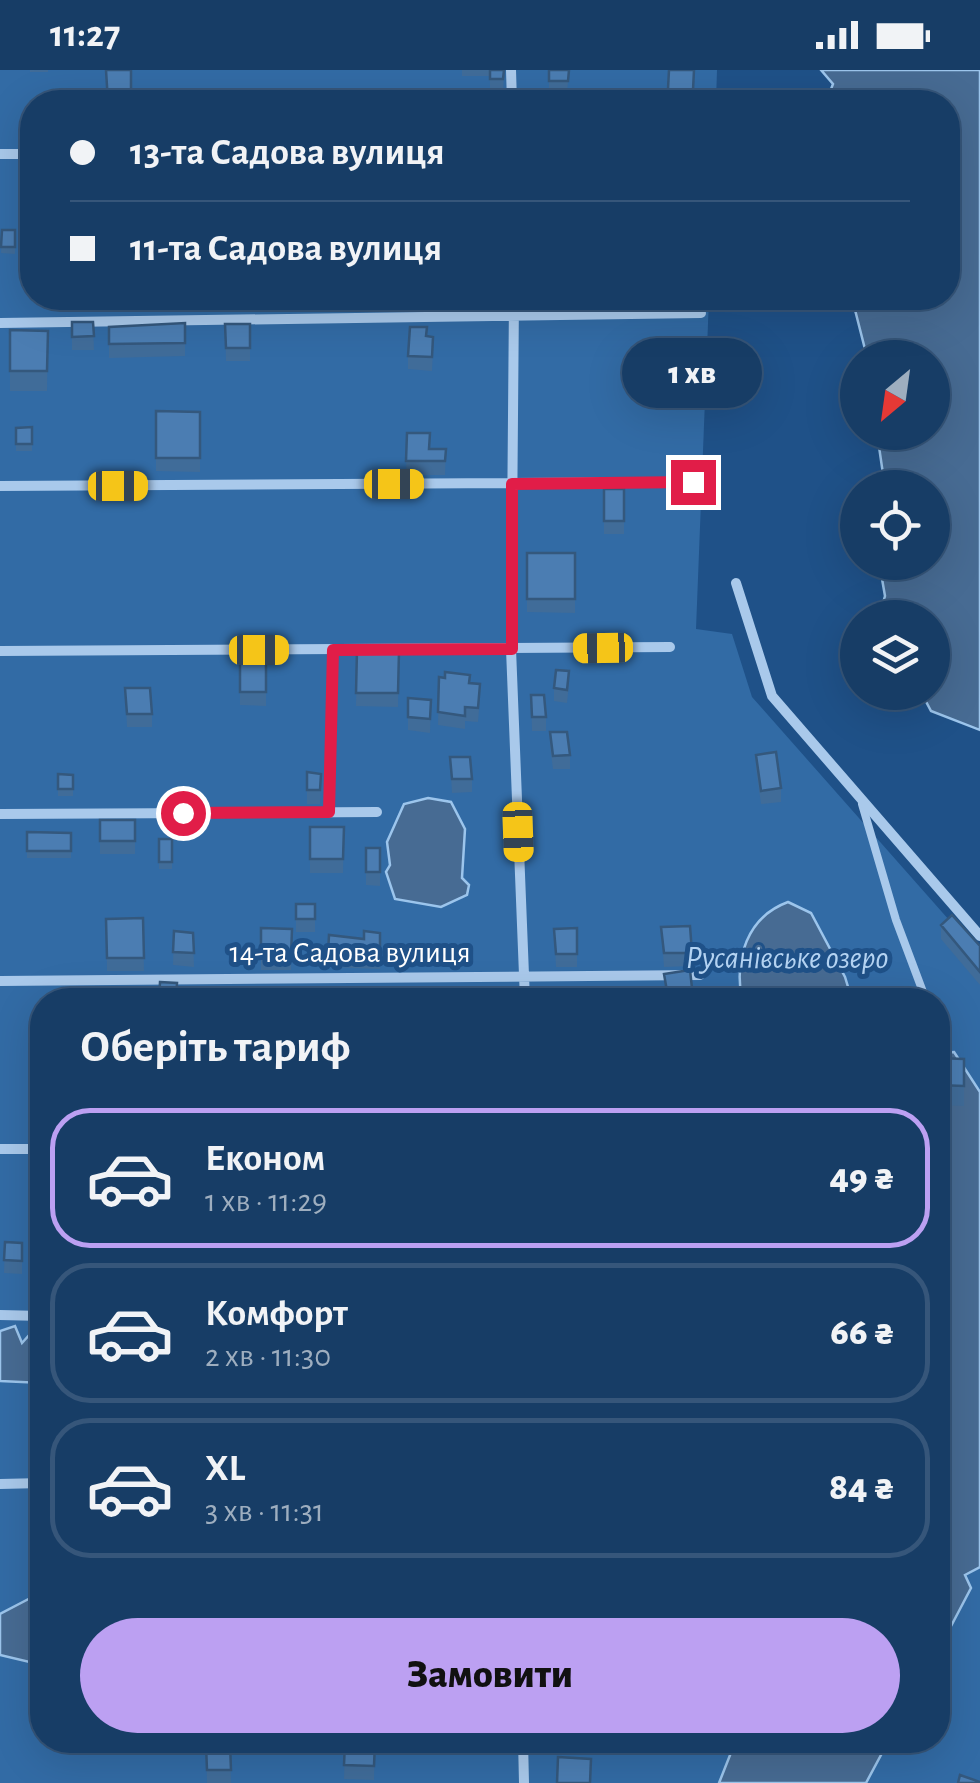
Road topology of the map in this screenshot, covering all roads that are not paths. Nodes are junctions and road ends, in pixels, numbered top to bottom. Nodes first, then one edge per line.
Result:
1 (514, 310) edge
2 (701, 313) dead end
3 (514, 319) junction
4 (0, 322) edge
5 (693, 482) dead end
6 (512, 484) junction
7 (0, 486) edge
8 (736, 583) dead end
9 (670, 648) dead end
10 (512, 649) junction
11 (333, 650) junction
12 (0, 651) edge
13 (861, 799) junction
14 (329, 812) junction
15 (376, 812) dead end
16 (0, 814) edge
17 (980, 936) edge
18 (700, 975) dead end
19 (524, 977) junction
20 (0, 981) edge
21 (524, 988) edge
22 (922, 988) edge
23 (0, 1149) edge
24 (30, 1149) edge
25 (0, 1316) edge
26 (30, 1316) edge
27 (30, 1483) edge
28 (0, 1484) edge
29 (523, 1753) edge
30 (524, 1783) edge

1 - 3 street
2 - 3 street
3 - 4 street
3 - 6 street
5 - 6 street
6 - 7 street
6 - 10 street
8 - 13 street
9 - 10 street
10 - 11 street
10 - 19 street
11 - 12 street
11 - 14 street
13 - 17 street
13 - 22 lane
14 - 15 street
14 - 16 street
18 - 19 street, 14-та Садова вулиця
19 - 20 street, 14-та Садова вулиця
19 - 21 street
23 - 24 street
25 - 26 street
27 - 28 street
29 - 30 street

